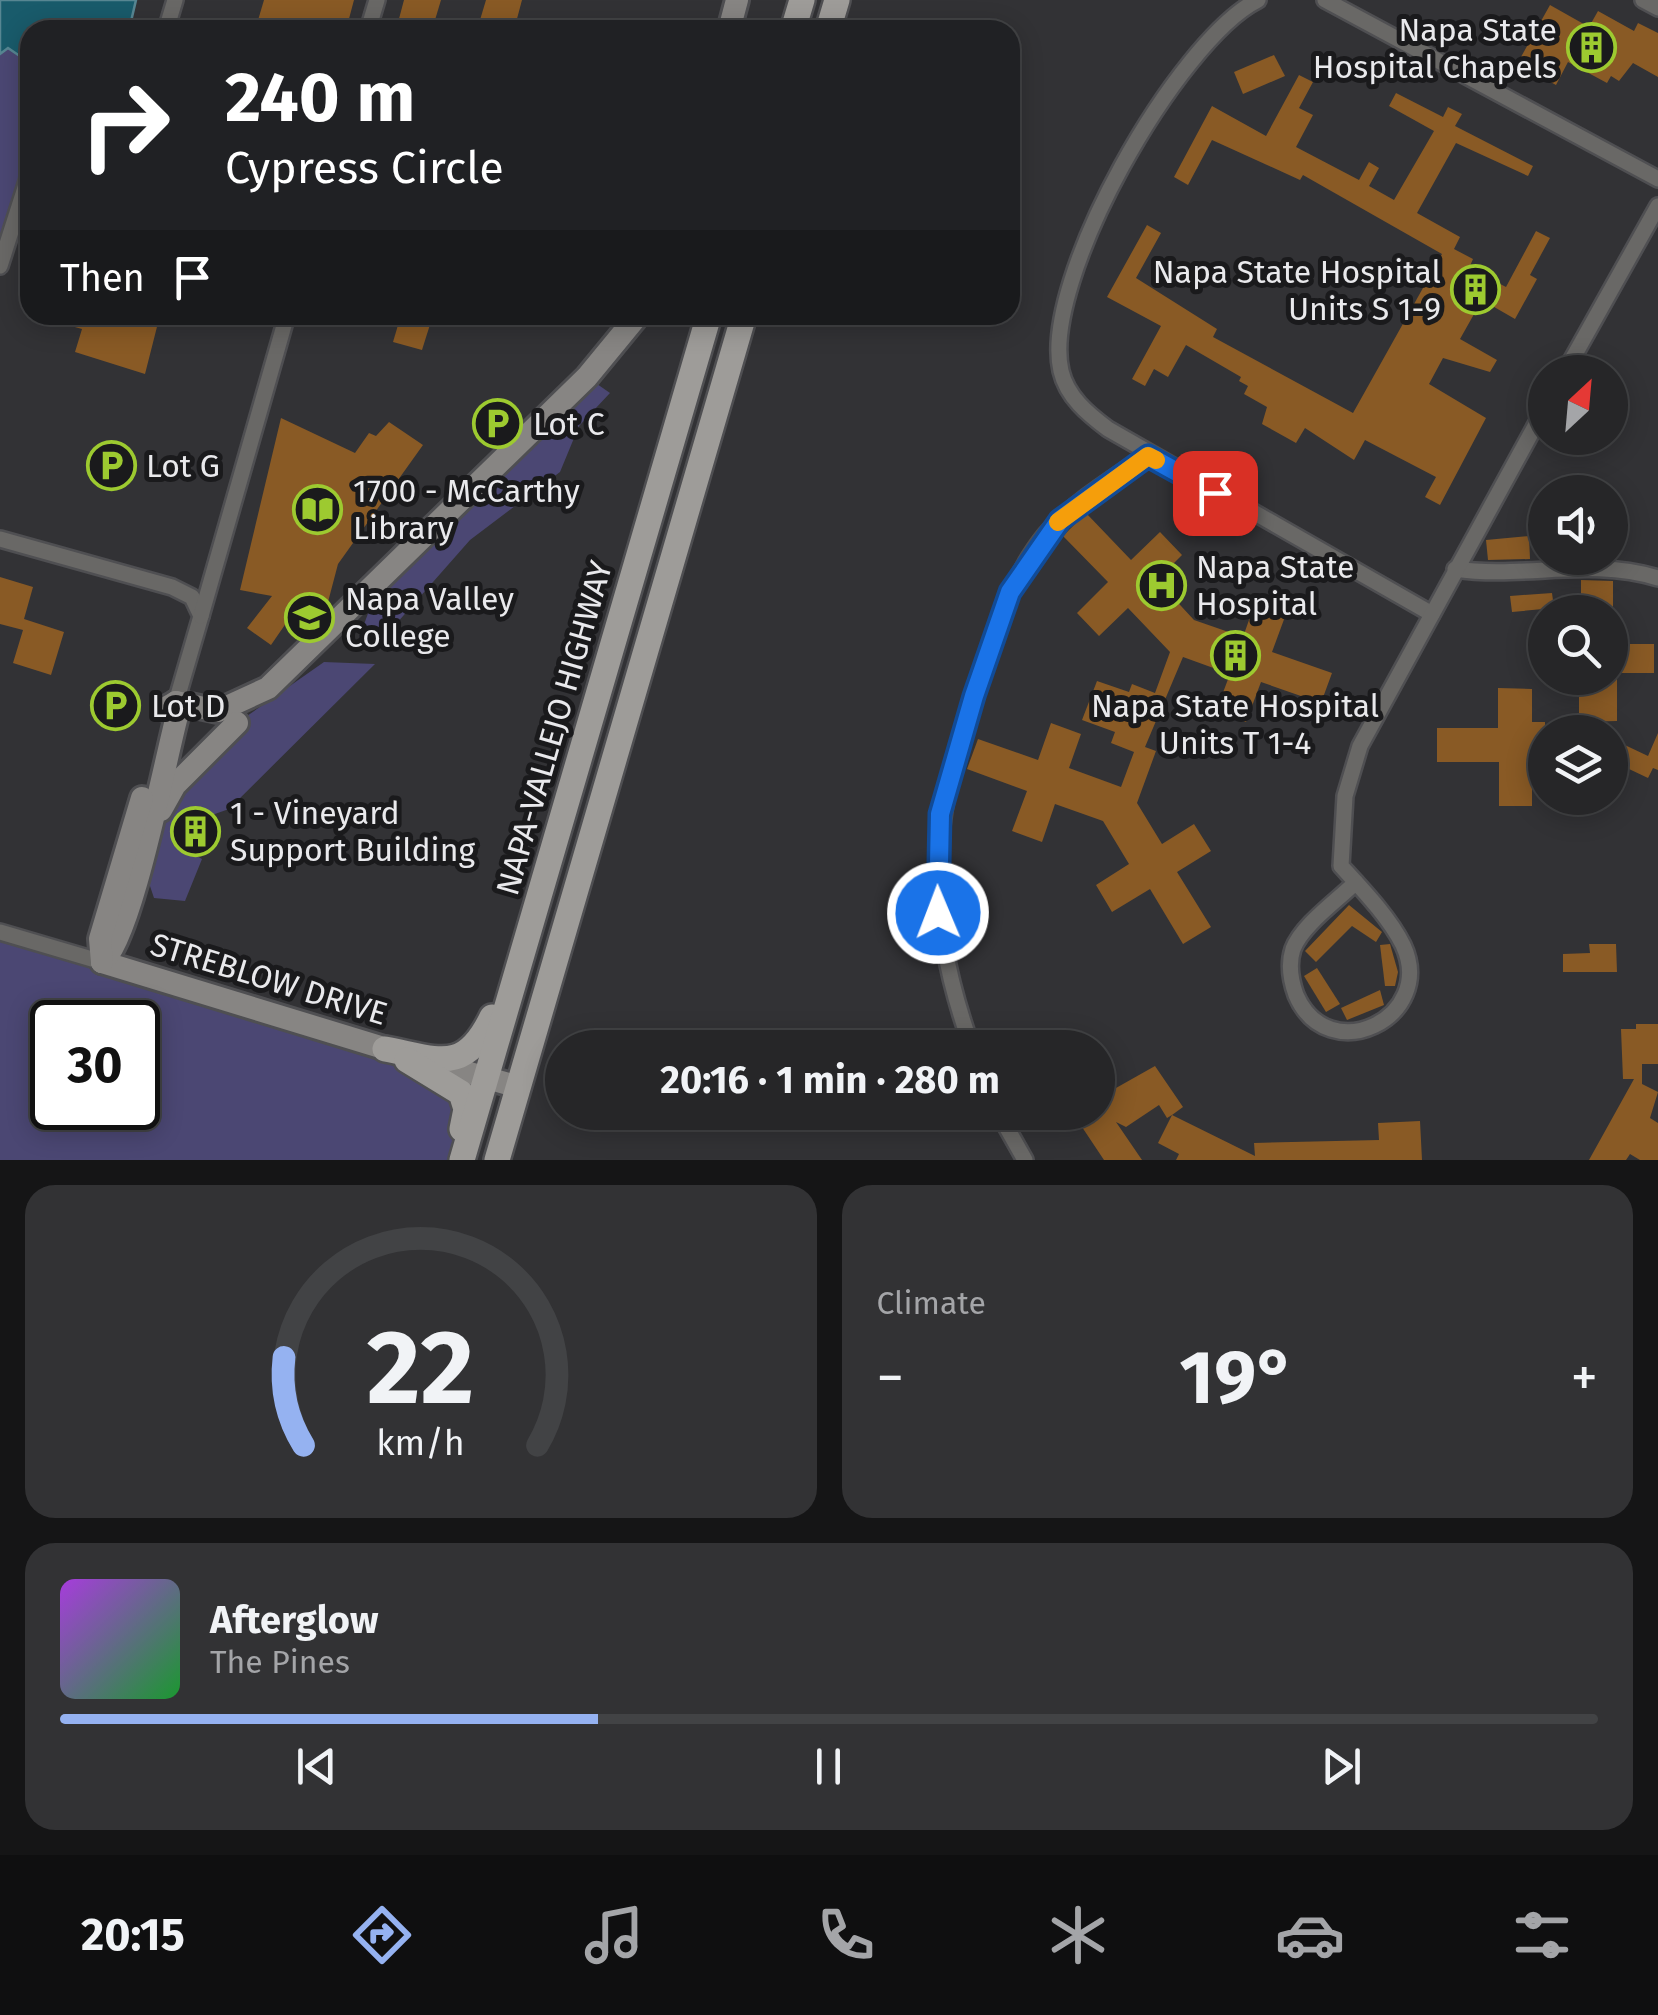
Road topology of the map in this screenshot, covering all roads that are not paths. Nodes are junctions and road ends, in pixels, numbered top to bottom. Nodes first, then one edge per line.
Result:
1 (1258, 0) edge
2 (1325, 0) edge
3 (1643, 0) edge
4 (1658, 8) edge
5 (1658, 180) edge
6 (20, 203) edge
7 (1658, 206) edge
8 (0, 266) edge
9 (284, 325) edge
10 (630, 325) edge
11 (706, 325) edge
12 (741, 325) edge
13 (1575, 355) edge
14 (1528, 438) edge
15 (1148, 456) junction
16 (0, 538) edge
17 (1455, 569) junction
18 (1658, 578) edge
19 (1432, 614) junction
20 (201, 616) junction
21 (268, 688) junction
22 (173, 709) junction
23 (238, 724) junction
24 (146, 848) junction
25 (1356, 882) junction
26 (0, 932) edge
27 (102, 962) junction
28 (517, 970) junction
29 (966, 1030) edge
30 (385, 1049) junction
31 (486, 1077) junction
32 (518, 1087) junction
33 (1008, 1130) edge
34 (459, 1160) edge
35 (497, 1160) edge
36 (1025, 1160) edge

1 - 15 street
2 - 5 street
3 - 4 street
6 - 8 street
7 - 13 street
9 - 20 street
10 - 21 street
11 - 28 main road, NAPA-VALLEJO HIGHWAY
12 - 32 main road, NAPA-VALLEJO HIGHWAY
14 - 17 street
15 - 19 street
15 - 29 street
16 - 20 street
17 - 18 street
17 - 19 street
19 - 25 street
20 - 22 street
21 - 22 street
21 - 23 street
22 - 23 street
22 - 24 street
22 - 27 street
23 - 24 street
24 - 27 street
25 - 25 street
26 - 27 street, STREBLOW DRIVE
27 - 30 street, STREBLOW DRIVE
28 - 30 main road
28 - 31 main road, NAPA-VALLEJO HIGHWAY
30 - 31 street, STREBLOW DRIVE
30 - 34 main road
31 - 32 street, STREBLOW DRIVE
31 - 34 main road, NAPA-VALLEJO HIGHWAY
32 - 35 main road, NAPA-VALLEJO HIGHWAY
33 - 36 street

